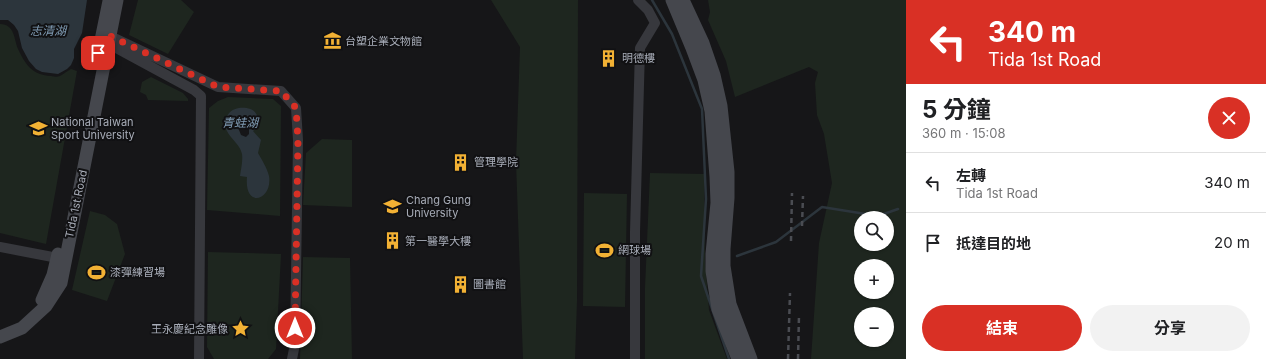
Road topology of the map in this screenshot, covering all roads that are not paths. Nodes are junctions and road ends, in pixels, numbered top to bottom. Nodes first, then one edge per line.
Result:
1 (109, 0) edge
2 (117, 0) edge
3 (638, 0) edge
4 (672, 0) edge
5 (683, 0) edge
6 (107, 40) junction
7 (0, 247) edge
8 (61, 259) junction
9 (0, 329) edge
10 (0, 337) edge
11 (199, 359) edge
12 (292, 359) edge
13 (635, 359) edge
14 (738, 359) edge
15 (751, 359) edge

1 - 6 street, Tida 1st Road
2 - 6 street, Tida 1st Road
3 - 13 street
4 - 14 street
5 - 15 street
6 - 8 street, Tida 1st Road
6 - 11 street
6 - 12 street
7 - 8 street
8 - 9 street, Tida 1st Road
8 - 10 street, Tida 1st Road

